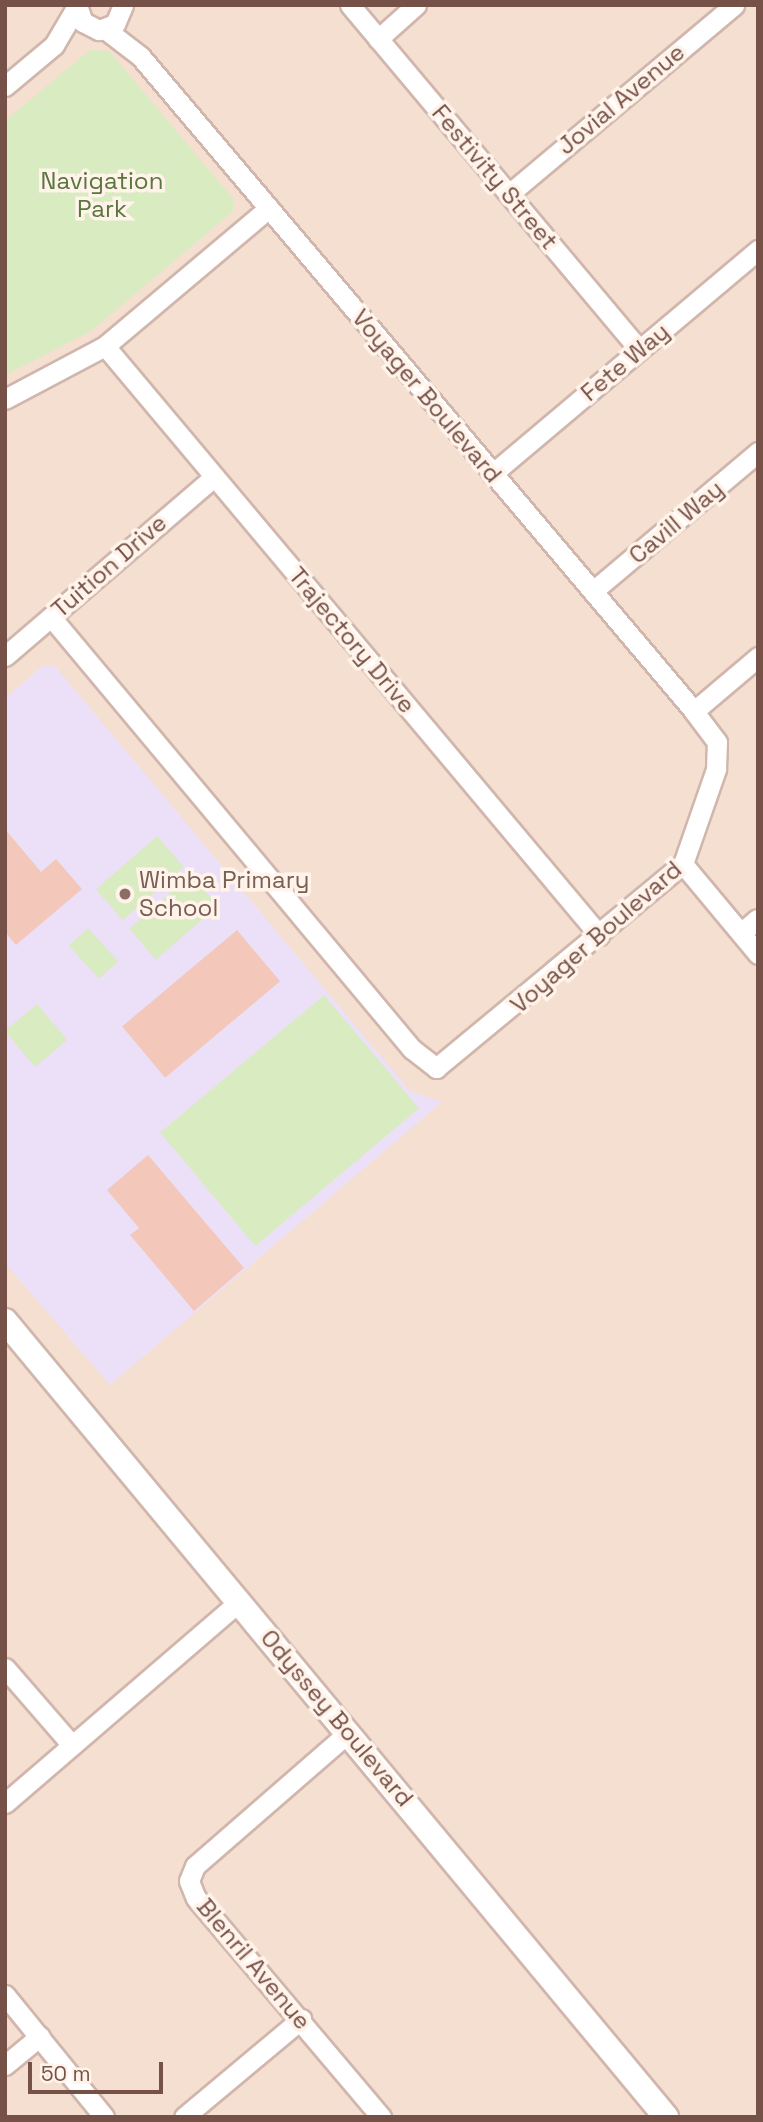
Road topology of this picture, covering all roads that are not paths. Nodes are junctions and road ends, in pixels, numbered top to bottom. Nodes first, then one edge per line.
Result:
1 (77, 5) edge
2 (350, 5) edge
3 (416, 5) edge
4 (734, 5) edge
5 (123, 7) edge
6 (102, 29) junction
7 (377, 38) junction
8 (54, 46) junction
9 (140, 56) junction
10 (5, 86) edge
11 (509, 194) junction
12 (269, 208) junction
13 (758, 250) edge
14 (106, 346) junction
15 (639, 350) junction
16 (5, 399) edge
17 (758, 452) edge
18 (492, 474) junction
19 (214, 477) junction
20 (593, 591) junction
21 (51, 617) junction
22 (5, 656) edge
23 (758, 657) edge
24 (694, 711) junction
25 (683, 864) junction
26 (757, 919) edge
27 (741, 933) junction
28 (599, 935) junction
29 (758, 954) edge
30 (5, 1321) edge
31 (240, 1601) junction
32 (5, 1668) edge
33 (349, 1732) junction
34 (72, 1745) junction
35 (5, 1803) edge
36 (5, 1995) edge
37 (301, 2020) junction
38 (40, 2036) junction
39 (5, 2065) edge
40 (104, 2117) edge
41 (184, 2117) edge
42 (381, 2117) edge
43 (666, 2117) edge

1 - 6 street, Voyager Boulevard
1 - 8 street
2 - 7 street, Festivity Street
3 - 7 street
4 - 11 street, Jovial Avenue
5 - 6 street
5 - 9 street, Voyager Boulevard
6 - 8 street
6 - 9 street, Voyager Boulevard
7 - 11 street, Festivity Street
8 - 10 street
9 - 12 street, Voyager Boulevard
11 - 15 street, Festivity Street
12 - 14 street
12 - 18 street, Voyager Boulevard
13 - 15 street, Fete Way
14 - 16 street
14 - 19 street, Trajectory Drive
15 - 18 street, Fete Way
17 - 20 street, Cavill Way
18 - 20 street, Voyager Boulevard
19 - 21 street, Tuition Drive
19 - 28 street, Trajectory Drive
20 - 24 street, Voyager Boulevard
21 - 22 street, Tuition Drive
21 - 28 street, Voyager Boulevard
23 - 24 street
24 - 25 street, Voyager Boulevard
25 - 27 street
25 - 28 street, Voyager Boulevard
26 - 27 street
27 - 29 street
30 - 31 street, Odyssey Boulevard
31 - 33 street, Odyssey Boulevard
31 - 34 street
32 - 34 street
33 - 37 street, Blenril Avenue
33 - 43 street, Odyssey Boulevard
34 - 35 street
36 - 38 street
37 - 41 street
37 - 42 street, Blenril Avenue
38 - 39 street
38 - 40 street

